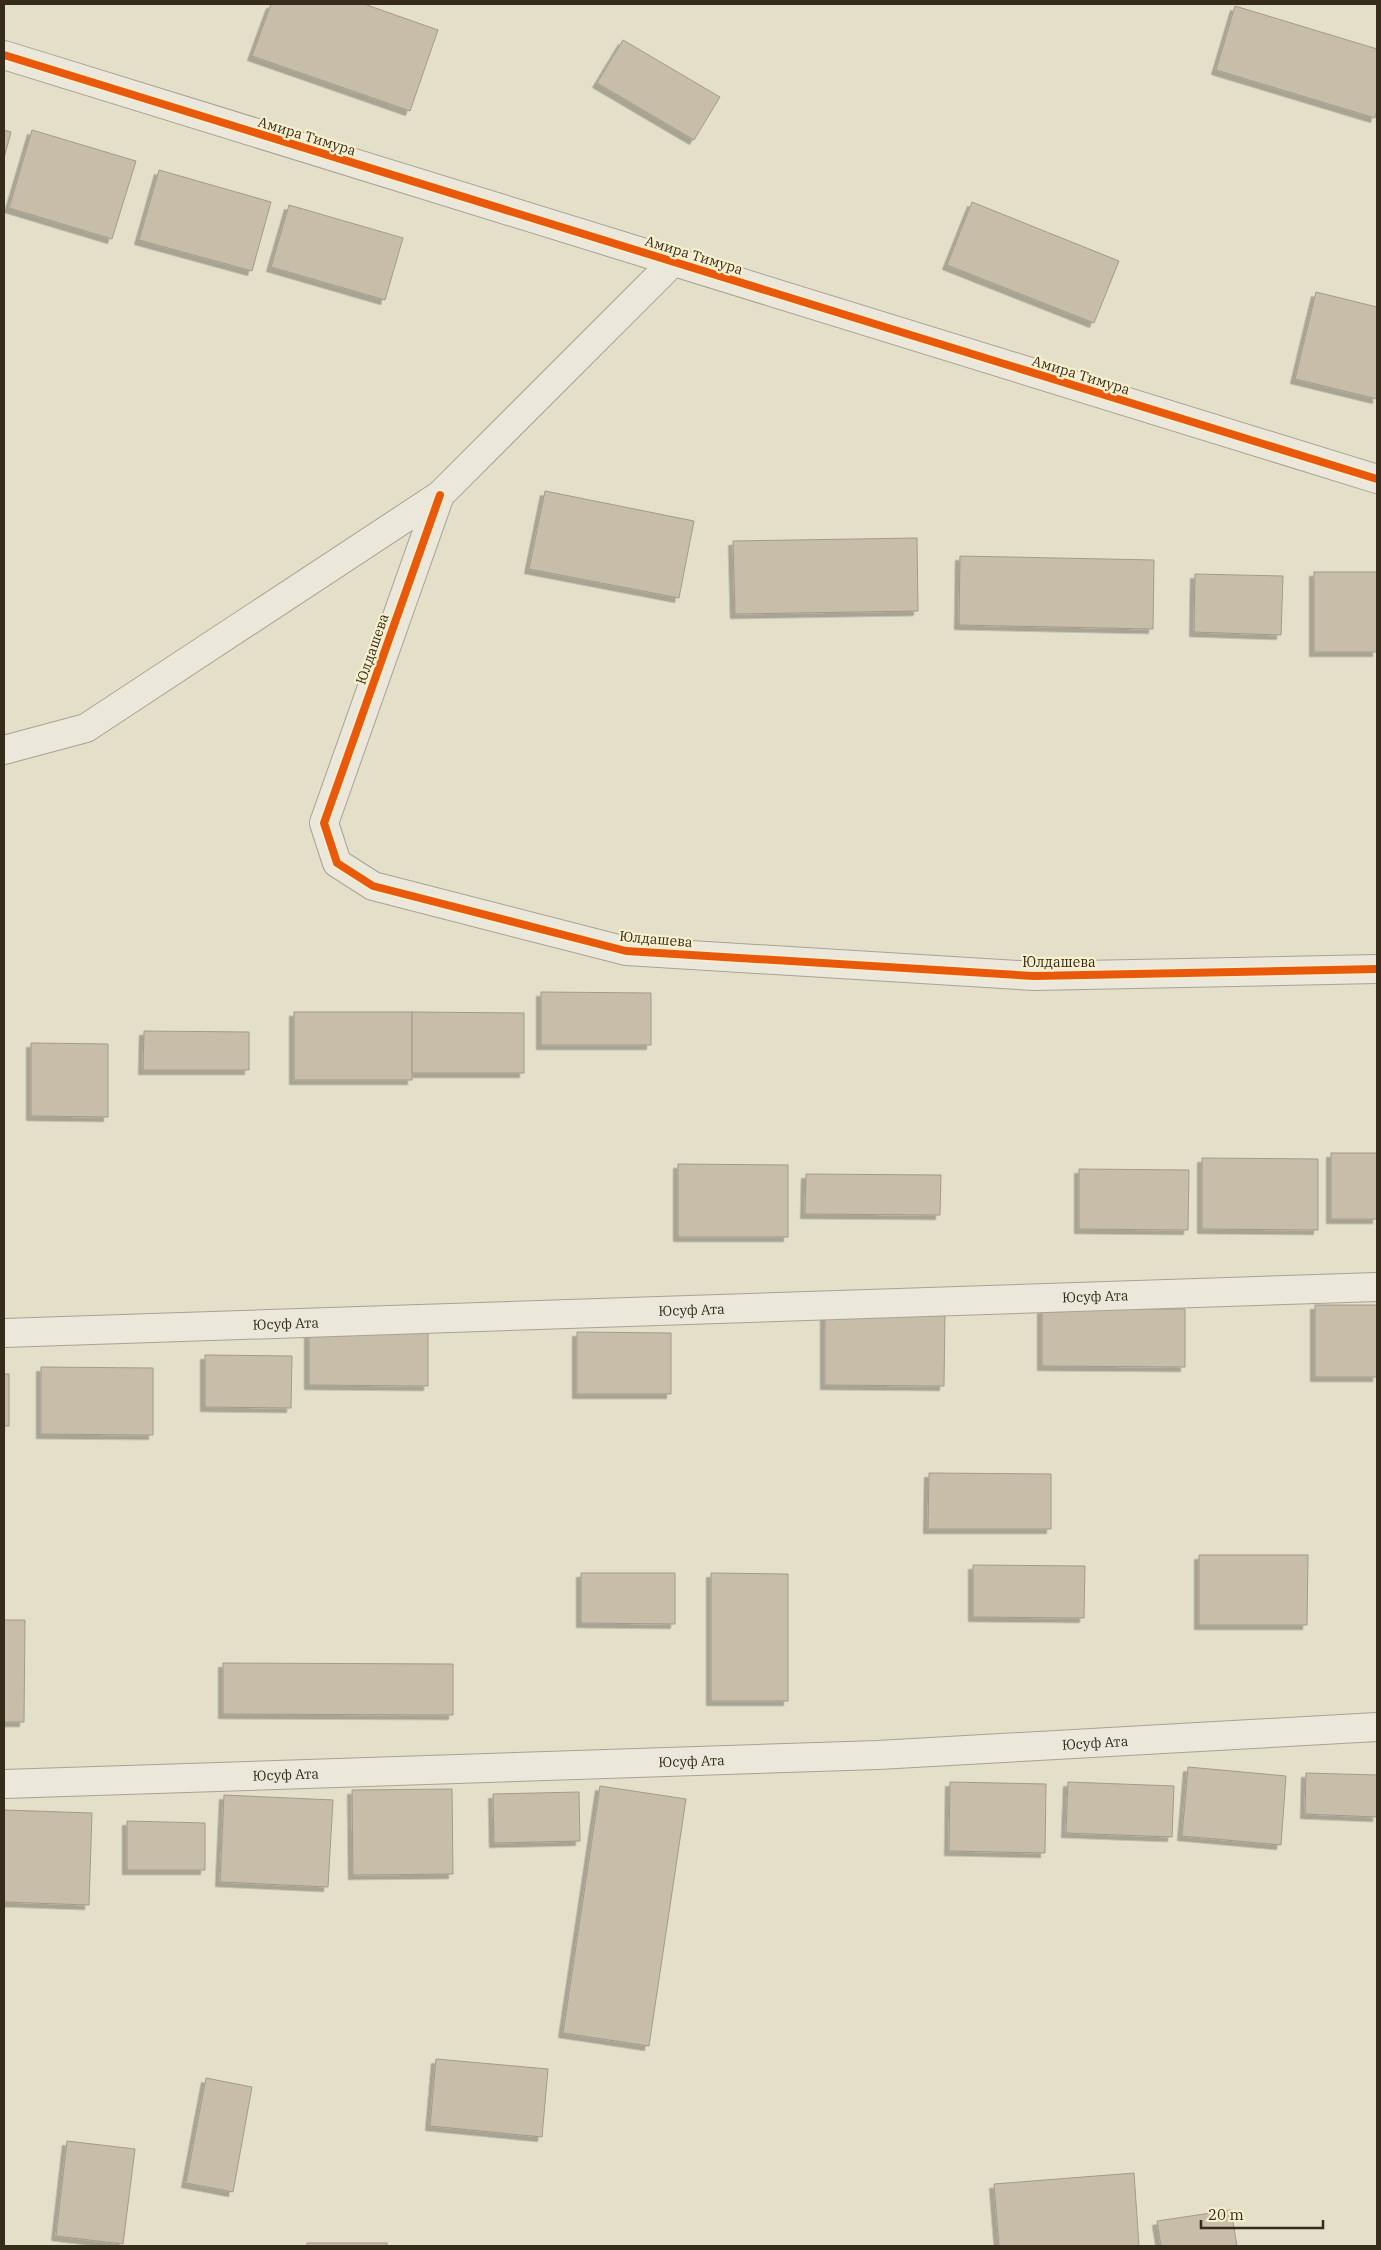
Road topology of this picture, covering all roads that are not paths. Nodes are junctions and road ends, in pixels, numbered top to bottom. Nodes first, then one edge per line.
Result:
1 (4, 55) edge
2 (673, 262) junction
3 (1377, 479) edge
4 (440, 495) junction
5 (4, 750) edge
6 (1377, 969) edge
7 (1377, 1286) edge
8 (4, 1333) edge
9 (1377, 1727) edge
10 (4, 1784) edge

1 - 2 street, Амира Тимура
2 - 3 street, Амира Тимура
2 - 4 street
4 - 5 street
4 - 6 street, Юлдашева
7 - 8 street, Юсуф Ата
9 - 10 street, Юсуф Ата

